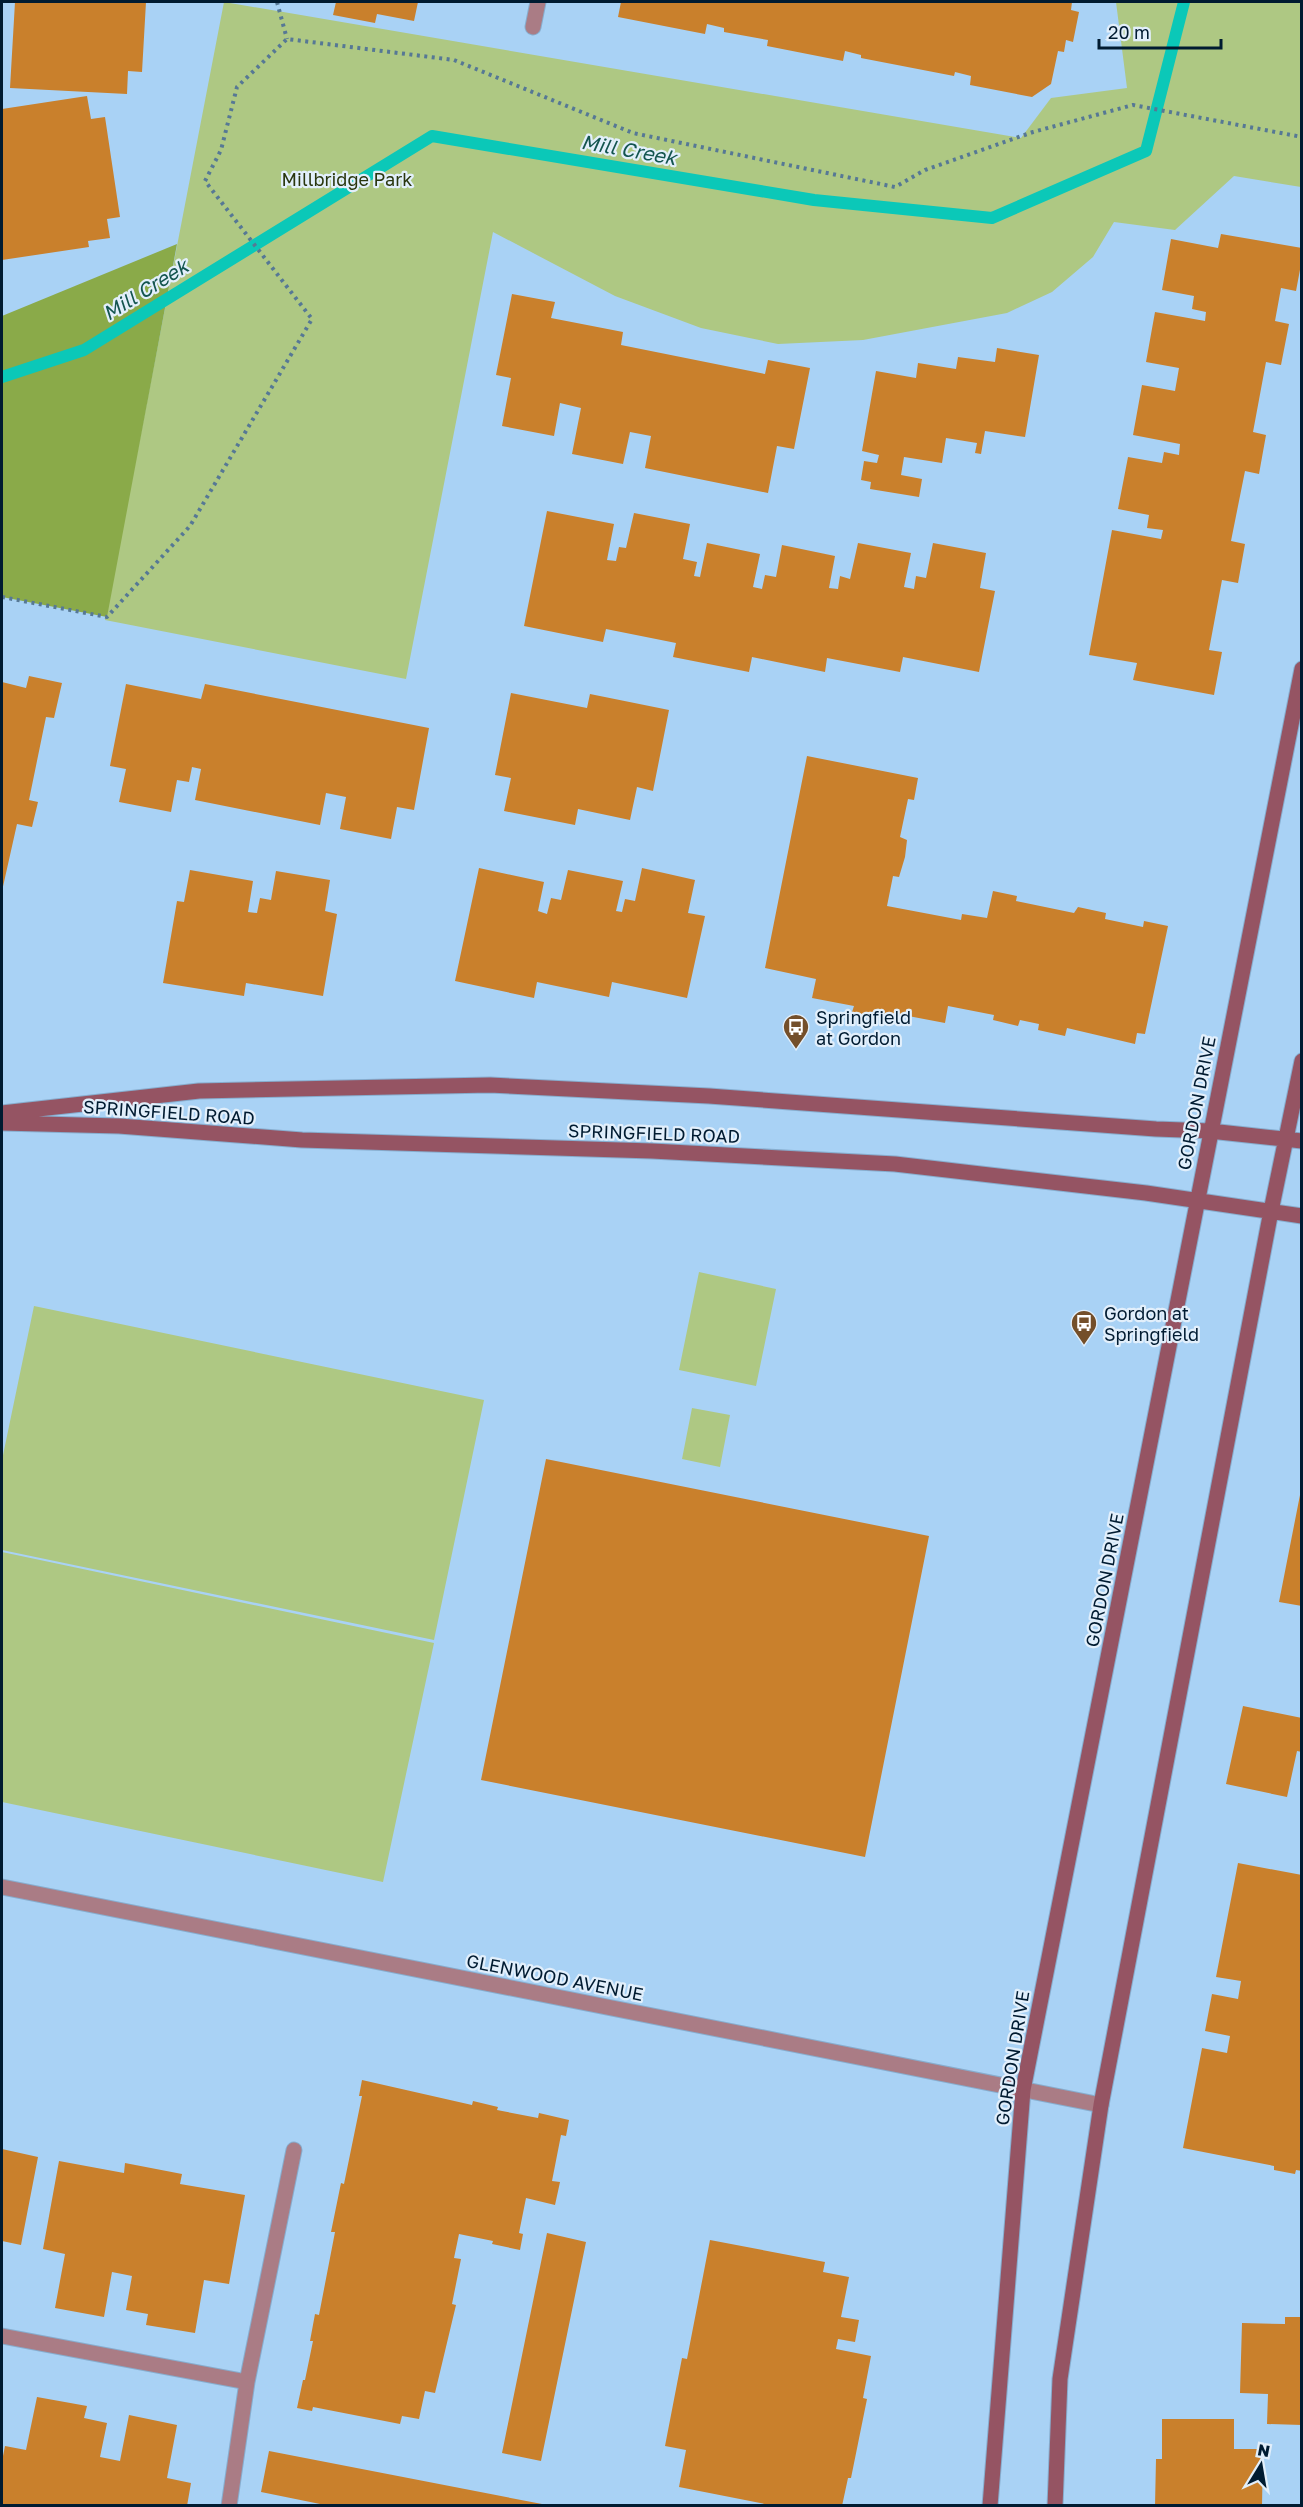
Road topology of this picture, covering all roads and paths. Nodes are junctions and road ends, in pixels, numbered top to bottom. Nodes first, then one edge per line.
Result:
1 (277, 2) edge
2 (538, 2) edge
3 (533, 27) dead end
4 (287, 39) junction
5 (1302, 137) edge
6 (2, 597) edge
7 (1302, 669) edge
8 (1302, 1061) edge
9 (2, 1113) edge
10 (2, 1123) edge
11 (1210, 1131) junction
12 (1286, 1139) junction
13 (1302, 1141) edge
14 (1197, 1201) junction
15 (1271, 1211) junction
16 (1302, 1216) edge
17 (2, 1887) edge
18 (1023, 2090) junction
19 (1101, 2105) junction
20 (294, 2150) dead end
21 (2, 2336) edge
22 (247, 2382) junction
23 (229, 2505) edge
24 (990, 2505) edge
25 (1055, 2505) edge

1 - 4 path
2 - 3 street
4 - 5 path
4 - 6 path
7 - 11 main road, GORDON DRIVE
8 - 12 main road
9 - 11 main road, SPRINGFIELD ROAD
10 - 14 main road, SPRINGFIELD ROAD
11 - 12 main road, SPRINGFIELD ROAD
11 - 14 main road, GORDON DRIVE
12 - 13 main road, SPRINGFIELD ROAD
12 - 15 main road
14 - 15 main road, SPRINGFIELD ROAD
14 - 18 main road, GORDON DRIVE
15 - 16 main road, SPRINGFIELD ROAD
15 - 19 main road
17 - 18 street, GLENWOOD AVENUE
18 - 19 street, GLENWOOD AVENUE
18 - 24 main road, GORDON DRIVE
19 - 25 main road
20 - 22 street
21 - 22 street
22 - 23 street

